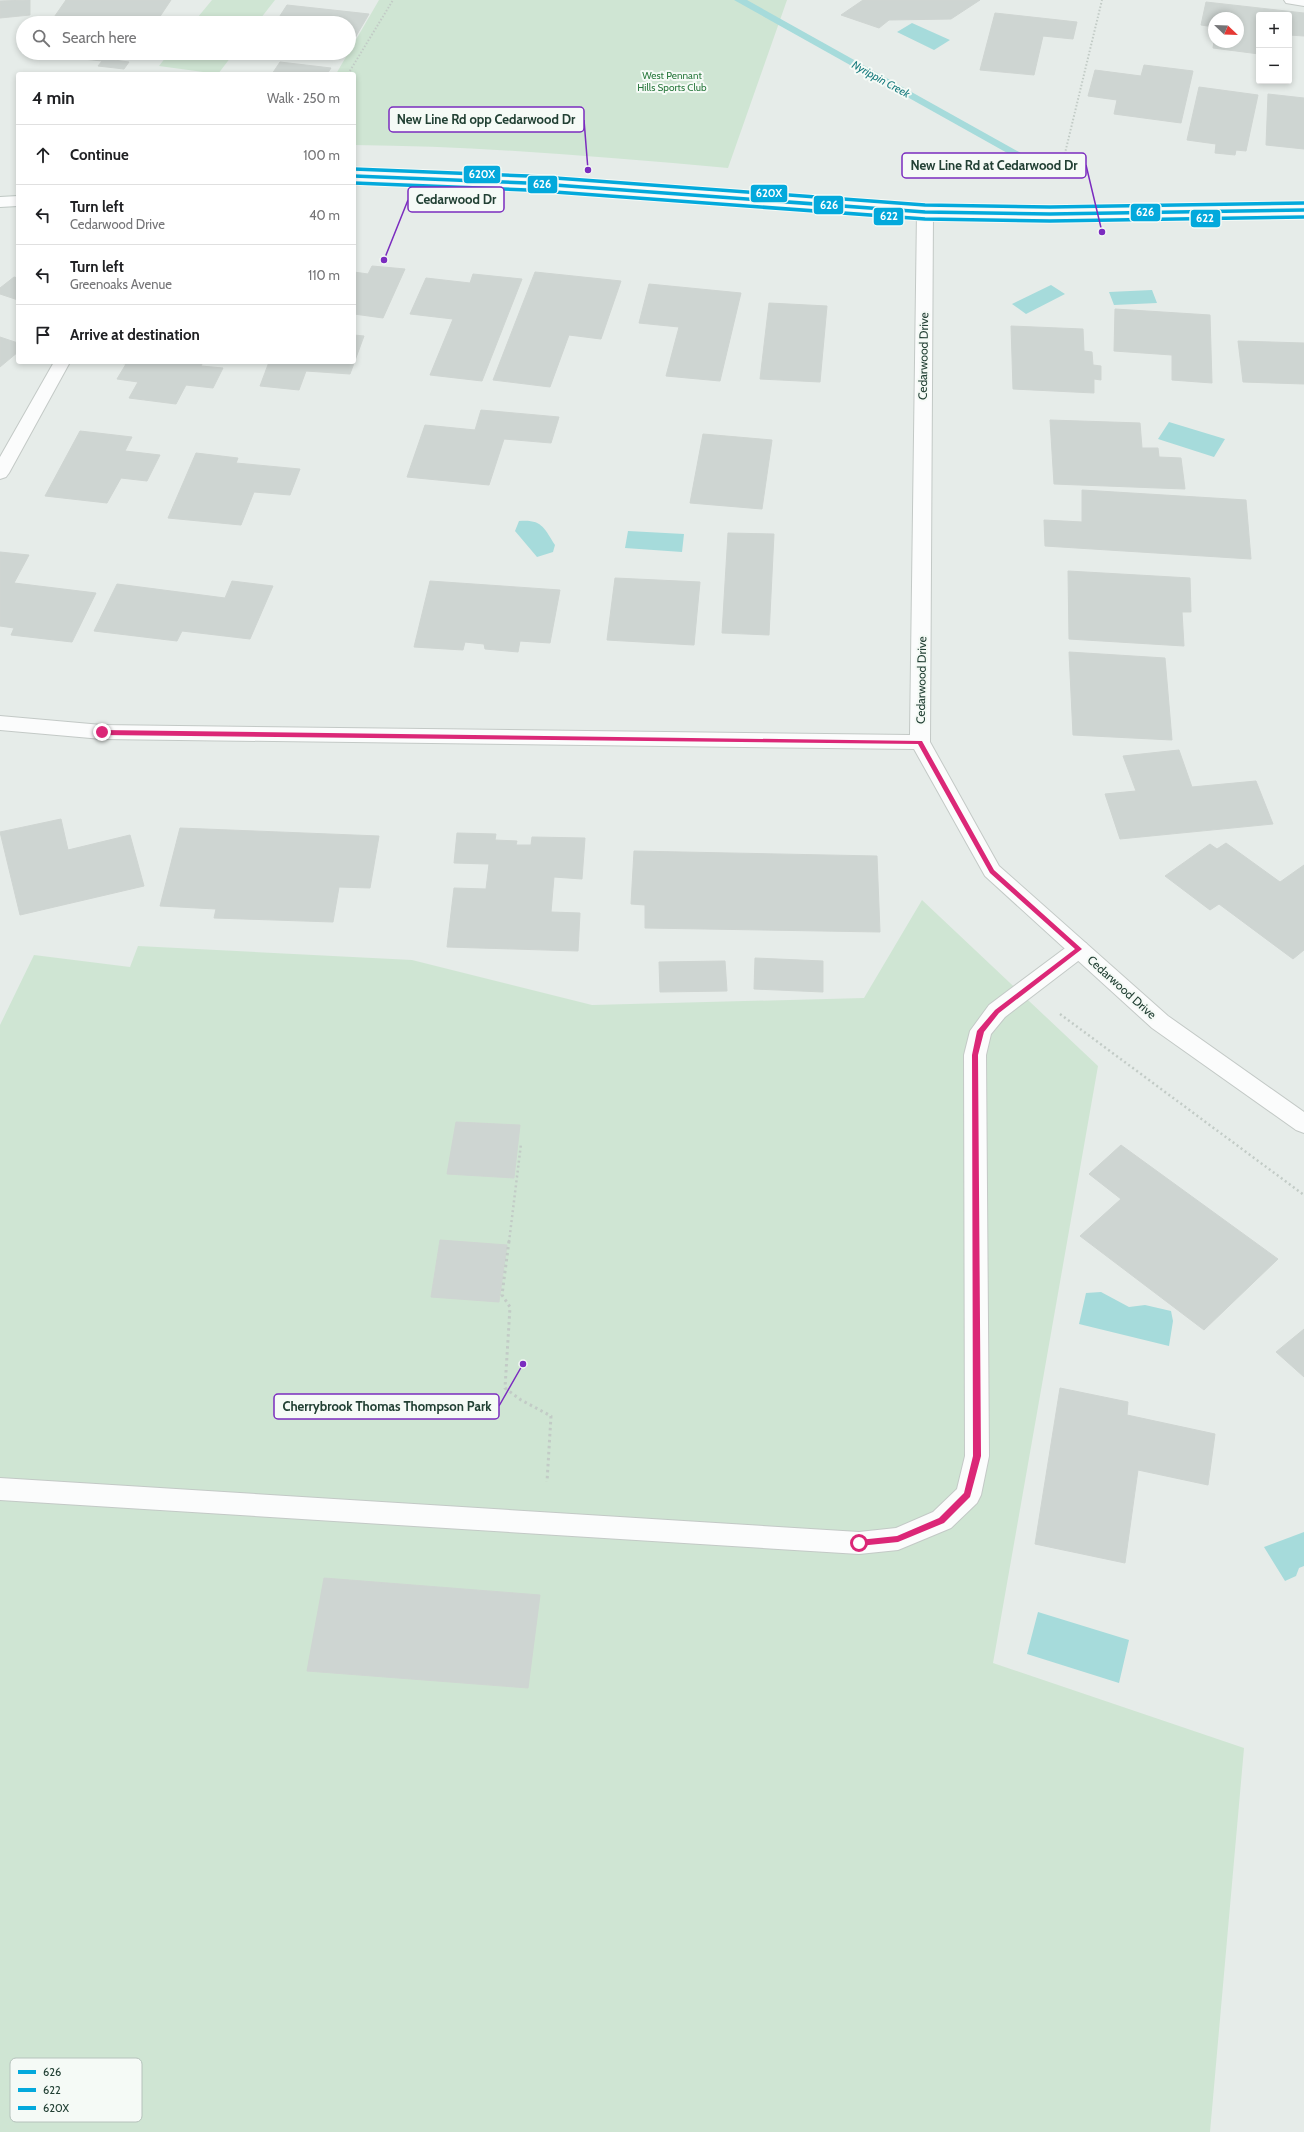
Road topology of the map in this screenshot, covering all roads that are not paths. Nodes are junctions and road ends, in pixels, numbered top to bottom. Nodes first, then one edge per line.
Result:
1 (1291, 0) edge
2 (1304, 2) edge
3 (356, 176) edge
4 (16, 201) edge
5 (0, 202) edge
6 (1304, 210) edge
7 (925, 212) junction
8 (61, 364) edge
9 (0, 473) edge
10 (0, 723) edge
11 (920, 742) junction
12 (1079, 949) junction
13 (1304, 1124) edge
14 (0, 1490) edge

1 - 2 street
3 - 7 street
4 - 5 street
6 - 7 street
7 - 11 street, Cedarwood Drive
8 - 9 street
10 - 11 street
11 - 12 street, Cedarwood Drive
12 - 13 street, Cedarwood Drive
12 - 14 street

